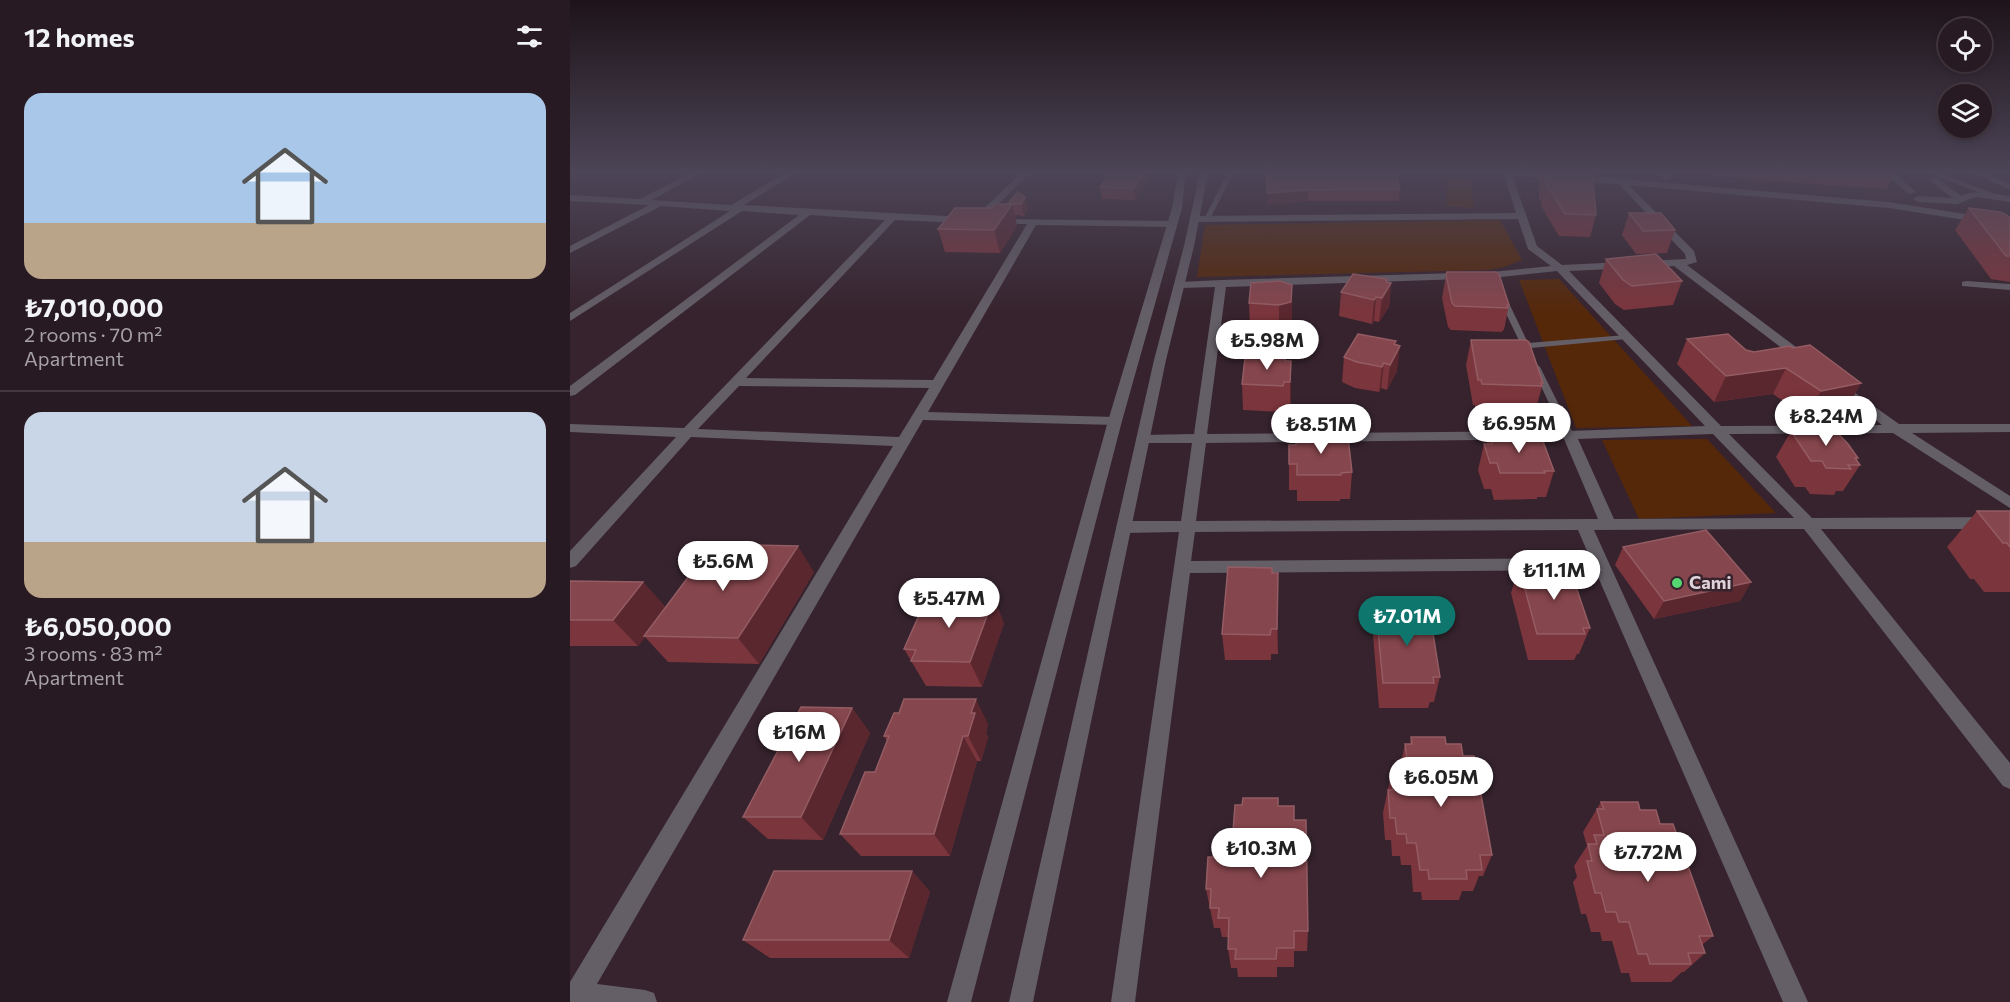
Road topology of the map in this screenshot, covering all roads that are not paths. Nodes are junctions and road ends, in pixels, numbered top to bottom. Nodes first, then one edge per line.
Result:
1 (630, 219) edge
2 (720, 219) edge
3 (799, 219) edge
4 (891, 219) edge
5 (925, 219) edge
6 (1173, 219) edge
7 (1201, 219) joint
8 (1227, 219) edge
9 (1523, 219) edge
10 (1657, 219) edge
11 (978, 220) joint
12 (1033, 222) junction
13 (1172, 224) junction
14 (570, 250) edge
15 (1677, 263) junction
16 (1560, 268) junction
17 (1492, 275) junction
18 (1221, 283) junction
19 (1966, 284) dead end
20 (1179, 285) junction
21 (2010, 288) edge
22 (570, 318) edge
23 (1626, 337) junction
24 (1525, 346) junction
25 (1811, 364) edge
26 (1830, 378) edge
27 (736, 382) junction
28 (938, 384) junction
29 (570, 392) edge
30 (919, 416) junction
31 (1115, 421) junction
32 (570, 428) edge
33 (2010, 428) edge
34 (1896, 429) junction
35 (1717, 430) junction
36 (687, 433) junction
37 (1569, 435) junction
38 (1200, 437) junction
39 (1143, 439) junction
40 (904, 442) junction
41 (2010, 503) edge
42 (2010, 524) edge
43 (1809, 525) junction
44 (1584, 526) junction
45 (1609, 526) junction
46 (1124, 527) junction
47 (1188, 528) junction
48 (570, 562) edge
49 (1601, 564) junction
50 (1182, 567) junction
51 (2010, 778) edge
52 (574, 997) edge
53 (645, 1002) edge
54 (959, 1002) edge
55 (1021, 1002) edge
56 (1123, 1002) edge
57 (1796, 1002) edge

1 - 14 street
2 - 22 street
3 - 29 street
4 - 27 street
5 - 11 street
6 - 13 street
7 - 8 street
7 - 20 street
9 - 16 street
10 - 15 street
11 - 12 street
12 - 13 street
12 - 28 street
13 - 31 street
15 - 16 street
15 - 25 street
16 - 17 street
16 - 23 street
17 - 18 street
17 - 24 lane
18 - 20 street
18 - 38 street
19 - 21 street
20 - 39 street
23 - 24 lane
23 - 35 street
24 - 37 lane
26 - 34 street
27 - 28 street
27 - 36 street
28 - 30 street
30 - 31 street
30 - 40 street
31 - 54 street
32 - 36 street
33 - 34 street
34 - 35 street
34 - 41 street
35 - 37 street
35 - 43 street
36 - 40 street
36 - 48 street
37 - 38 street
37 - 45 street
38 - 39 street
38 - 47 street
39 - 46 street
40 - 52 street
42 - 43 street
43 - 45 street
43 - 51 street
44 - 45 street
44 - 47 street
44 - 49 street
46 - 47 street
46 - 55 street
47 - 50 street
49 - 50 street
49 - 57 street
50 - 56 street
52 - 53 street

